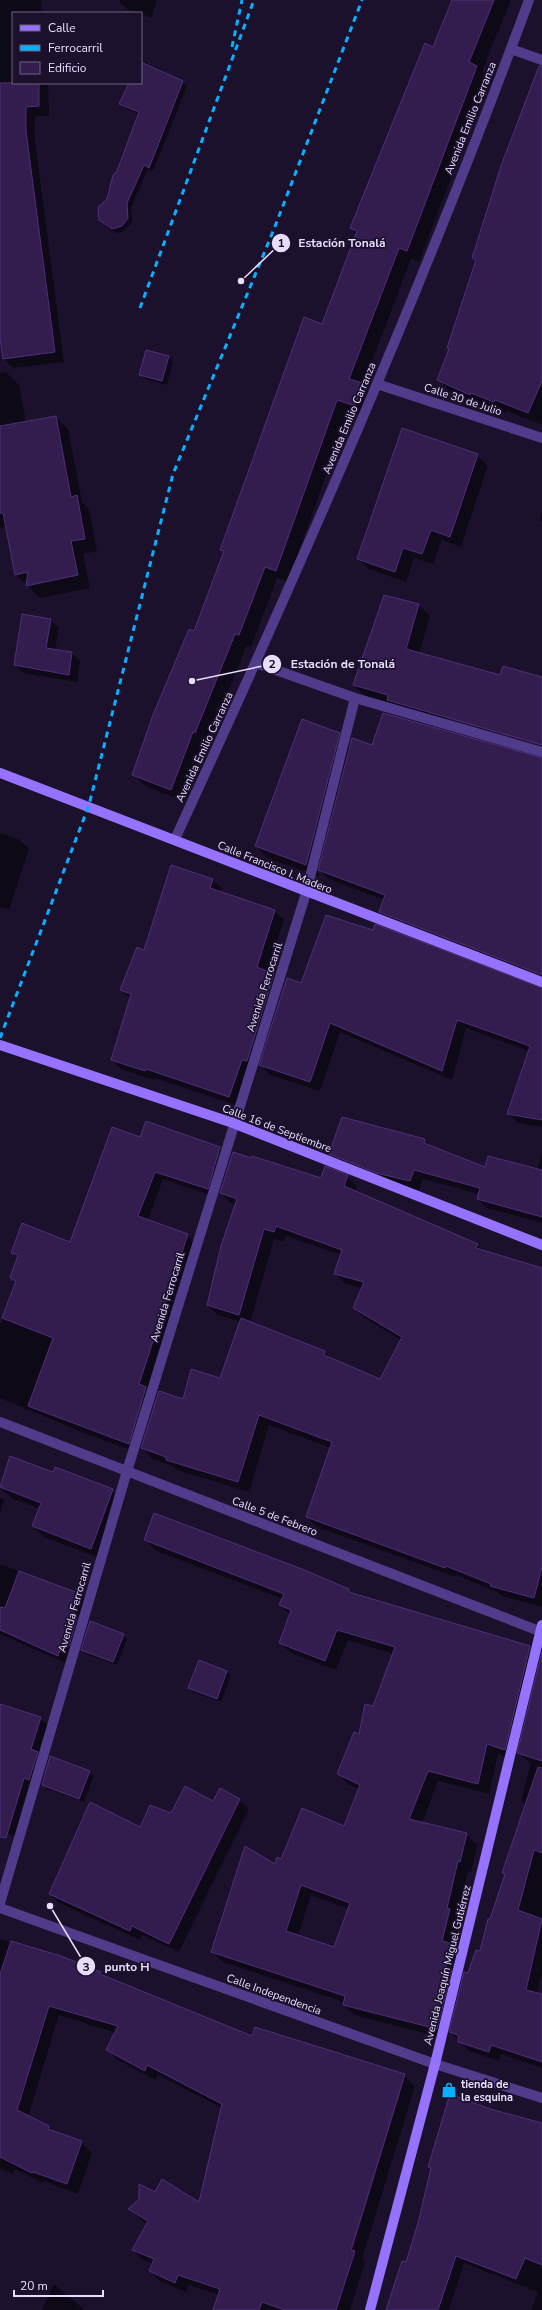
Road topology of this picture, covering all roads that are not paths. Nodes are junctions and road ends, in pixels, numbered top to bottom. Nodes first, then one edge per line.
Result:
1 (529, 0) edge
2 (511, 49) junction
3 (542, 60) edge
4 (377, 384) junction
5 (542, 438) edge
6 (256, 663) junction
7 (355, 698) junction
8 (542, 752) edge
9 (0, 773) edge
10 (175, 839) junction
11 (306, 893) junction
12 (542, 982) edge
13 (0, 1045) edge
14 (233, 1123) junction
15 (542, 1245) edge
16 (0, 1422) edge
17 (127, 1471) junction
18 (541, 1629) edge
19 (0, 1903) edge
20 (0, 1908) edge
21 (435, 2064) junction
22 (542, 2098) edge
23 (370, 2310) edge

1 - 2 street, Avenida Emilio Carranza
2 - 3 street
2 - 4 street, Avenida Emilio Carranza
4 - 5 street, Calle 30 de Julio
4 - 6 street, Avenida Emilio Carranza
6 - 7 street
6 - 10 street, Avenida Emilio Carranza
7 - 8 street
7 - 11 street, Avenida Ferrocarril
9 - 10 main road, Calle Francisco I. Madero
10 - 11 main road, Calle Francisco I. Madero
11 - 12 main road, Calle Francisco I. Madero
11 - 14 street, Avenida Ferrocarril
13 - 14 main road, Calle 16 de Septiembre
14 - 15 main road, Calle 16 de Septiembre
14 - 17 street, Avenida Ferrocarril
16 - 17 street, Calle 5 de Febrero
17 - 18 street, Calle 5 de Febrero
17 - 19 street, Avenida Ferrocarril
18 - 21 main road, Avenida Joaquín Miguel Gutiérrez
20 - 21 street, Calle Independencia
21 - 22 street, Calle Independencia
21 - 23 main road, Avenida Joaquín Miguel Gutiérrez

